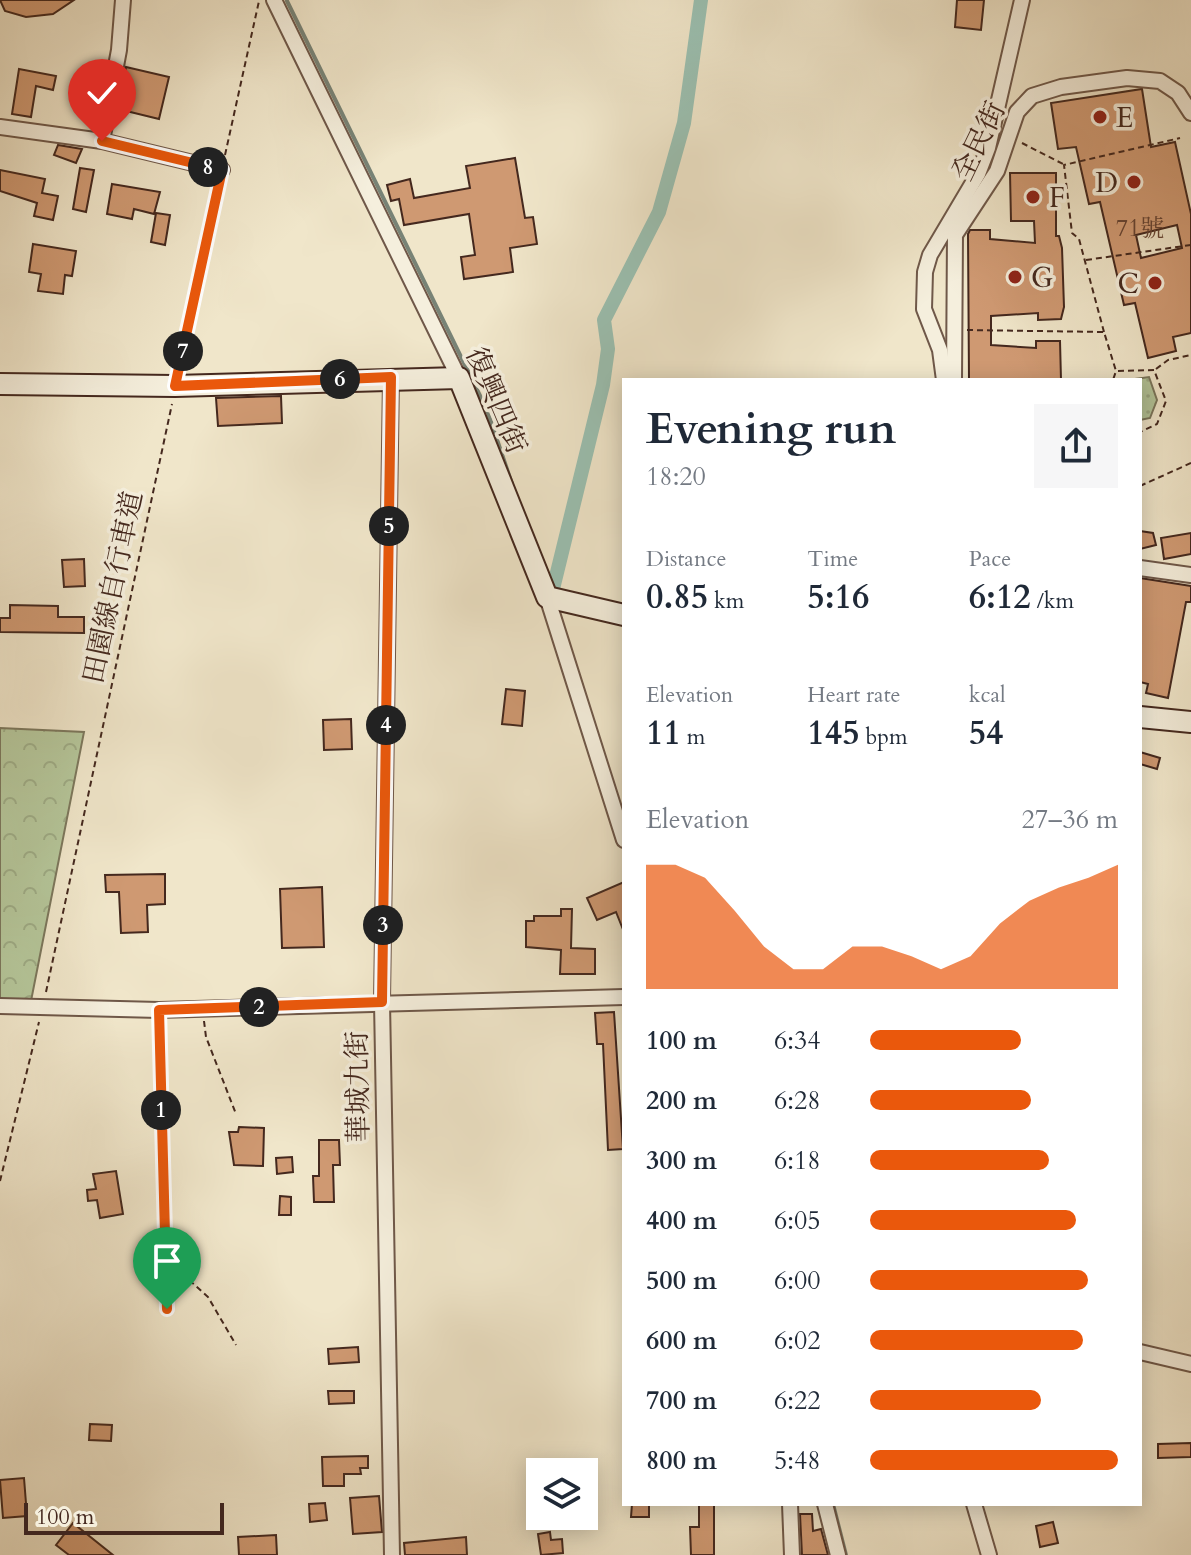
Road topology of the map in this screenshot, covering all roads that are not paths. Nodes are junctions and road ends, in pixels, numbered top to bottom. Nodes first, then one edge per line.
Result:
1 (123, 0) edge
2 (274, 0) edge
3 (1022, 0) edge
4 (1191, 113) edge
5 (0, 127) edge
6 (102, 141) junction
7 (222, 170) road end
8 (391, 377) junction
9 (459, 378) junction
10 (944, 378) edge
11 (954, 378) edge
12 (0, 384) edge
13 (1142, 568) edge
14 (1191, 575) edge
15 (547, 597) junction
16 (622, 615) edge
17 (1142, 717) edge
18 (1191, 722) edge
19 (622, 834) edge
20 (622, 997) edge
21 (382, 1002) junction
22 (0, 1006) edge
23 (1142, 1352) edge
24 (1191, 1364) edge
25 (790, 1506) edge
26 (826, 1506) edge
27 (975, 1506) edge
28 (392, 1555) edge
29 (792, 1555) edge
30 (838, 1555) edge
31 (989, 1555) edge

1 - 6 street
2 - 9 street, 復興四街
3 - 10 street
4 - 11 street, 全民街
5 - 6 street
6 - 7 street
8 - 9 street
8 - 12 street
8 - 21 street, 華城九街
9 - 15 street, 復興四街
13 - 14 street
15 - 16 street
15 - 19 street, 復興四街
17 - 18 street
20 - 21 street
21 - 22 street
21 - 28 street, 華城九街
23 - 24 street
25 - 29 street
26 - 30 street
27 - 31 street

